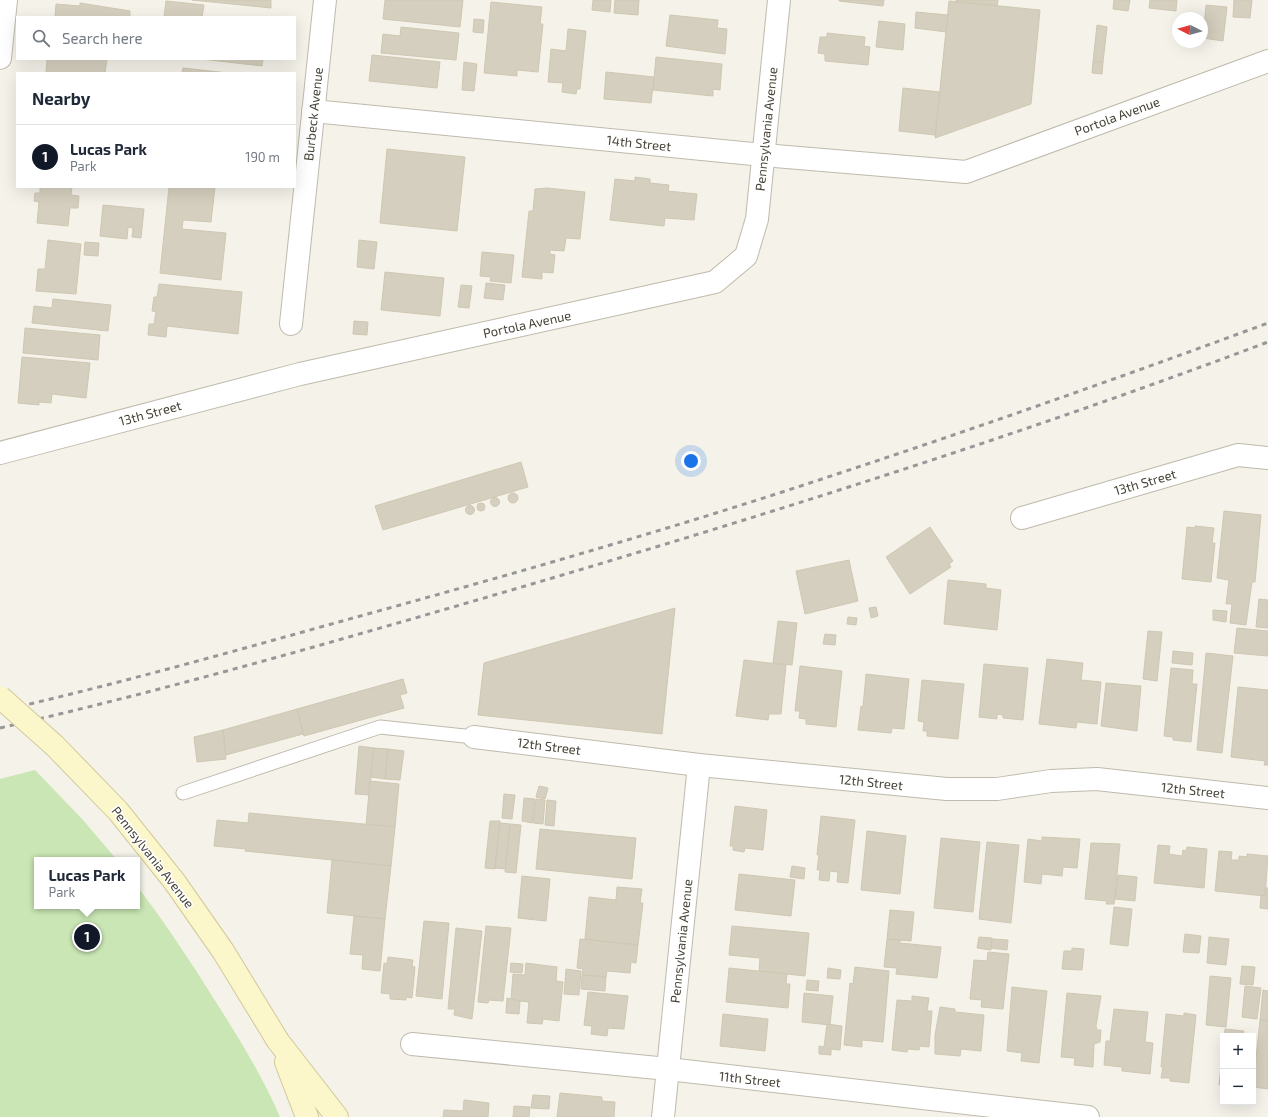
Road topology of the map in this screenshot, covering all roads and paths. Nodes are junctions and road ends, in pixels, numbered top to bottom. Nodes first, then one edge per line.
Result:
1 (6, 0) edge
2 (325, 0) edge
3 (779, 0) edge
4 (0, 58) edge
5 (1268, 61) edge
6 (313, 111) junction
7 (763, 155) junction
8 (966, 172) joint
9 (746, 256) joint
10 (291, 324) dead end
11 (300, 374) joint
12 (0, 453) edge
13 (1268, 458) edge
14 (1022, 518) dead end
15 (0, 697) edge
16 (474, 737) joint
17 (699, 765) junction
18 (183, 793) dead end
19 (1268, 798) edge
20 (278, 1041) junction
21 (412, 1044) dead end
22 (668, 1069) junction
23 (307, 1117) edge
24 (337, 1117) edge
25 (663, 1117) edge
26 (1088, 1117) edge

1 - 4 street
2 - 6 street, Burbeck Avenue
3 - 7 street, Pennsylvania Avenue
5 - 8 street, Portola Avenue
6 - 7 street, 14th Street
6 - 10 street, Burbeck Avenue
7 - 8 street, 14th Street
7 - 9 street, Pennsylvania Avenue
9 - 11 street, Portola Avenue
11 - 12 street, 13th Street
13 - 14 street, 13th Street
15 - 20 main road, Pennsylvania Avenue, bridge
16 - 17 street, 12th Street
16 - 18 lane
17 - 19 street, 12th Street
17 - 22 street, Pennsylvania Avenue
20 - 23 main road, Pennsylvania Avenue
20 - 24 main road, Pennsylvania Avenue
21 - 22 street, 11th Street
22 - 25 street, Pennsylvania Avenue
22 - 26 street, 11th Street

